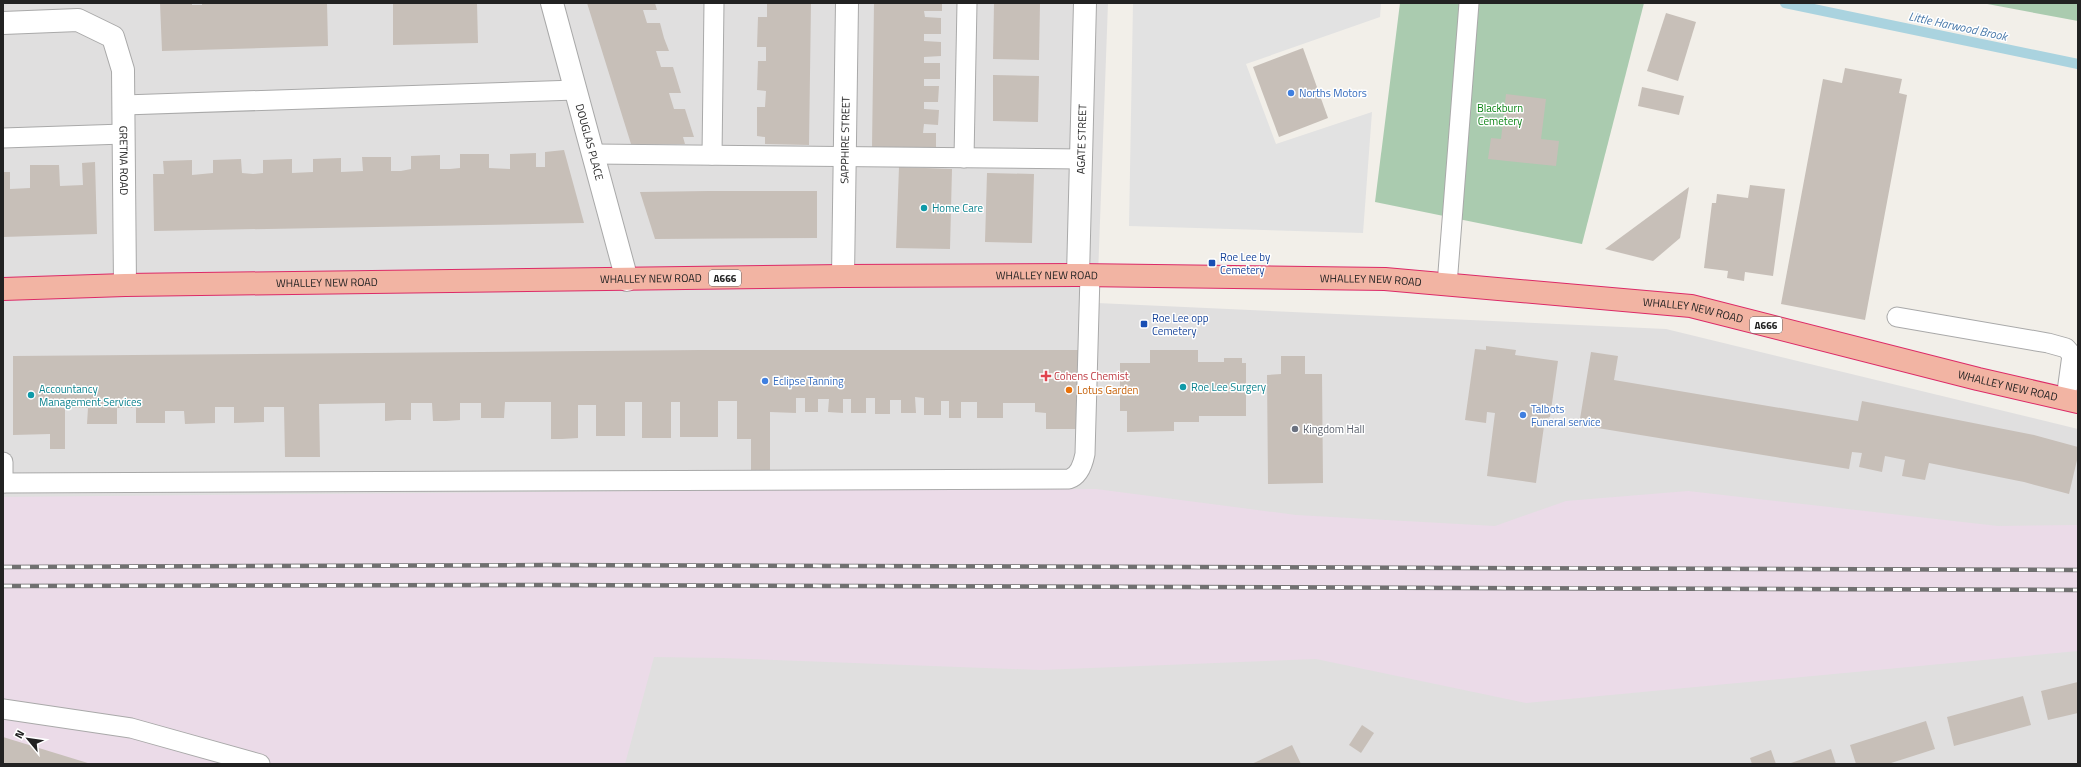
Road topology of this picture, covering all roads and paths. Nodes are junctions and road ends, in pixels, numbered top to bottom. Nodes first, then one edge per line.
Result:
1 (552, 3) edge
2 (714, 3) edge
3 (847, 3) edge
4 (967, 3) edge
5 (1085, 3) edge
6 (1469, 3) edge
7 (3, 23) edge
8 (576, 90) junction
9 (124, 105) junction
10 (124, 134) junction
11 (3, 138) edge
12 (594, 154) junction
13 (712, 155) junction
14 (844, 157) junction
15 (964, 158) junction
16 (1081, 159) junction
17 (1084, 275) junction
18 (843, 276) junction
19 (627, 280) junction
20 (125, 285) junction
21 (1447, 285) junction
22 (3, 289) edge
23 (1897, 317) dead end
24 (2072, 401) edge
25 (3, 462) edge
26 (3, 483) edge
27 (3, 709) edge
28 (260, 764) edge

1 - 8 street, DOUGLAS PLACE
2 - 13 lane
3 - 14 street, SAPPHIRE STREET
4 - 15 lane
5 - 16 street, AGATE STREET
6 - 21 lane
7 - 9 street, GRETNA ROAD
8 - 9 lane
8 - 12 street, DOUGLAS PLACE
9 - 10 street, GRETNA ROAD
10 - 11 lane
10 - 20 street, GRETNA ROAD
12 - 13 lane
12 - 19 street, DOUGLAS PLACE
13 - 14 lane
14 - 15 lane
14 - 18 street, SAPPHIRE STREET
15 - 16 lane
16 - 17 street, AGATE STREET
17 - 18 highway, WHALLEY NEW ROAD / A666
17 - 21 highway, WHALLEY NEW ROAD / A666
17 - 26 lane
18 - 19 highway, WHALLEY NEW ROAD / A666
19 - 20 highway, WHALLEY NEW ROAD / A666
20 - 22 highway, WHALLEY NEW ROAD / A666
21 - 24 highway, WHALLEY NEW ROAD / A666
23 - 24 lane
25 - 26 lane
27 - 28 lane

